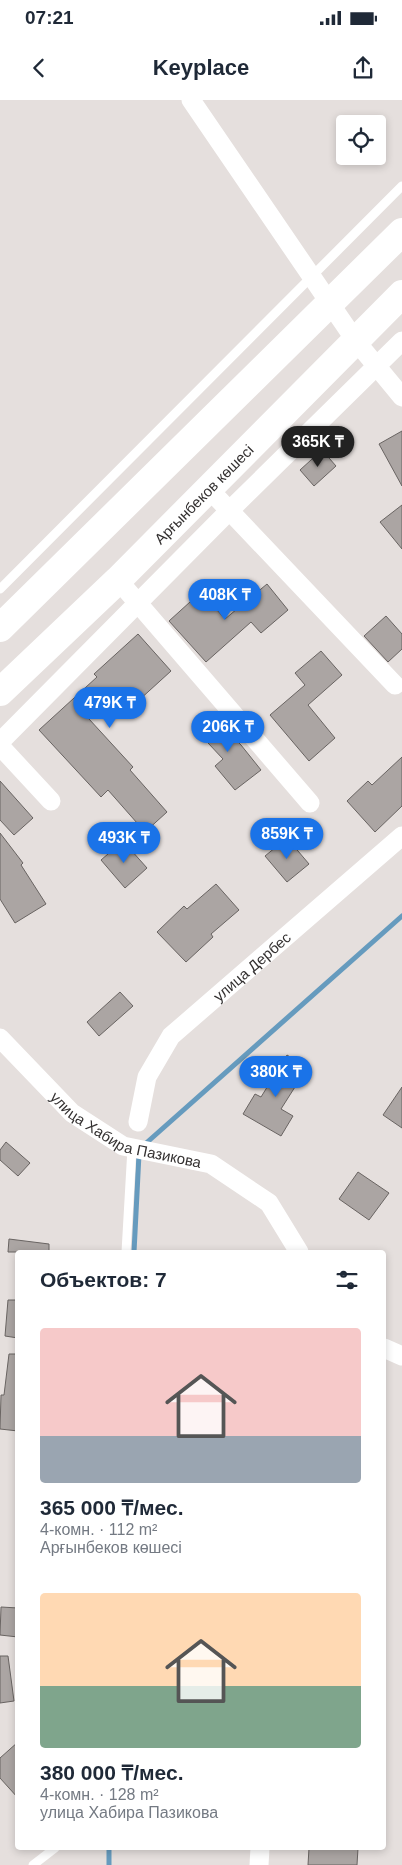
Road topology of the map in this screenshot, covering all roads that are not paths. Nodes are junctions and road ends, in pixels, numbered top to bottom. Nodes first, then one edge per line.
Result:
1 (191, 100) edge
2 (402, 186) edge
3 (402, 232) edge
4 (310, 276) junction
5 (402, 294) edge
6 (330, 303) junction
7 (355, 340) junction
8 (402, 341) edge
9 (376, 366) junction
10 (402, 397) edge
11 (207, 487) junction
12 (229, 510) junction
13 (118, 580) junction
14 (0, 589) edge
15 (139, 604) junction
16 (0, 628) edge
17 (394, 686) dead end
18 (0, 692) edge
19 (0, 744) edge
20 (51, 801) dead end
21 (310, 803) dead end
22 (402, 836) edge
23 (2, 1045) edge
24 (138, 1122) dead end
25 (132, 1148) junction
26 (126, 1250) edge
27 (298, 1250) edge
28 (386, 1349) edge
29 (402, 1356) edge
30 (52, 1850) edge
31 (260, 1850) edge
32 (33, 1865) edge
33 (259, 1865) edge

1 - 4 street
2 - 4 lane
3 - 6 main road
4 - 6 street
4 - 14 lane
5 - 7 main road, Арғынбеков көшесі
6 - 7 street
6 - 16 main road
7 - 9 street
7 - 11 main road, Арғынбеков көшесі
8 - 9 street
9 - 10 street
9 - 12 street
11 - 12 street
11 - 13 main road, Арғынбеков көшесі
12 - 15 street
12 - 17 street
13 - 15 street
13 - 18 main road, Арғынбеков көшесі
15 - 19 street
15 - 21 street
19 - 20 street
22 - 24 street, улица Дербес
23 - 25 street, улица Хабира Пазикова
25 - 26 lane
25 - 27 street, улица Хабира Пазикова
28 - 29 street
30 - 32 lane
31 - 33 street

